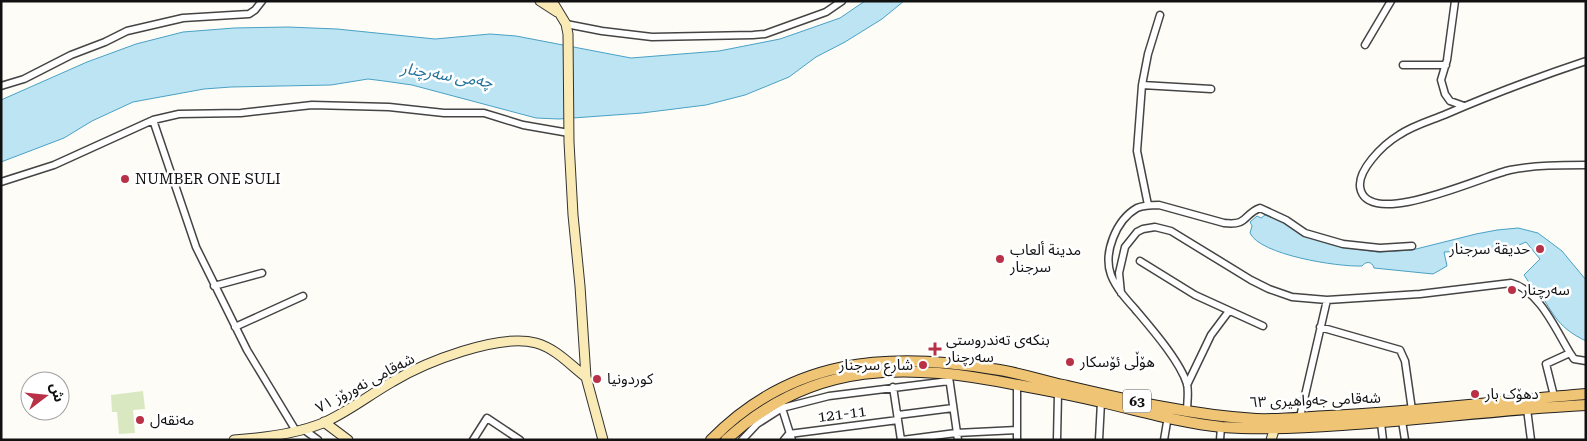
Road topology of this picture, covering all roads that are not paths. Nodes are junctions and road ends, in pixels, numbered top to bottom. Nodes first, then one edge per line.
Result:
1 (262, 1) edge
2 (540, 1) edge
3 (552, 1) edge
4 (842, 1) edge
5 (1391, 1) edge
6 (1455, 1) edge
7 (560, 14) junction
8 (1160, 16) dead end
9 (566, 24) junction
10 (1365, 45) dead end
11 (1586, 62) edge
12 (1404, 65) dead end
13 (1446, 65) junction
14 (1142, 85) junction
15 (1, 86) edge
16 (1211, 89) dead end
17 (1464, 106) junction
18 (153, 120) junction
19 (569, 132) junction
20 (1586, 164) edge
21 (1, 182) edge
22 (1148, 205) junction
23 (1412, 246) dead end
24 (1140, 261) dead end
25 (262, 273) dead end
26 (214, 286) junction
27 (1121, 293) junction
28 (302, 296) dead end
29 (1327, 300) junction
30 (1229, 311) junction
31 (1263, 326) dead end
32 (235, 327) junction
33 (1320, 327) junction
34 (1570, 354) junction
35 (1586, 361) edge
36 (586, 377) junction
37 (949, 377) junction
38 (1017, 385) junction
39 (1187, 385) junction
40 (893, 387) junction
41 (1058, 393) junction
42 (1586, 394) edge
43 (1554, 396) junction
44 (1101, 402) junction
45 (780, 405) junction
46 (1586, 405) edge
47 (953, 408) junction
48 (1527, 409) junction
49 (1412, 410) junction
50 (1187, 411) junction
51 (1169, 413) junction
52 (898, 417) junction
53 (1300, 417) junction
54 (1402, 421) junction
55 (324, 422) junction
56 (1381, 423) junction
57 (1222, 427) junction
58 (300, 430) junction
59 (1017, 430) junction
60 (1273, 433) edge
61 (957, 436) edge
62 (791, 437) edge
63 (256, 439) edge
64 (234, 440) edge
65 (318, 440) edge
66 (348, 440) edge
67 (473, 440) edge
68 (520, 440) edge
69 (603, 440) edge
70 (711, 440) edge
71 (726, 440) edge
72 (742, 440) edge
73 (784, 440) edge
74 (902, 440) edge
75 (1017, 440) edge
76 (1057, 440) edge
77 (1099, 440) edge
78 (1164, 440) edge
79 (1220, 440) edge
80 (1383, 440) edge
81 (1405, 440) edge
82 (1532, 440) edge

1 - 15 street
2 - 7 main road
3 - 7 main road
4 - 9 street
5 - 10 street
6 - 13 street
7 - 9 main road
8 - 14 street
9 - 19 main road
11 - 17 street
12 - 13 street
13 - 17 street
14 - 16 street
14 - 22 street
17 - 20 street
18 - 19 street
18 - 21 street
18 - 26 street
19 - 36 main road
22 - 23 street
22 - 27 street
24 - 30 street
25 - 26 street
26 - 32 street
27 - 29 street
27 - 39 street
28 - 32 street
29 - 33 street
29 - 34 street
30 - 31 street
30 - 39 street
32 - 58 street
33 - 49 street
33 - 53 street
34 - 35 street
34 - 43 street
36 - 55 main road, شەقامی نەورۆز ٧١
36 - 69 main road
37 - 38 main road, شەقامی جەواهیری ٦٣ / 63
37 - 40 street
37 - 45 main road, شەقامی جەواهیری ٦٣ / 63
37 - 47 street
38 - 41 main road, شەقامی جەواهیری ٦٣ / 63
38 - 59 street
39 - 50 street
40 - 45 street
40 - 52 street
41 - 44 main road, شەقامی جەواهیری ٦٣ / 63
41 - 76 street
42 - 43 main road, شەقامی جەواهیری ٦٣ / 63
43 - 49 main road, شەقامی جەواهیری ٦٣ / 63
44 - 51 main road, شەقامی جەواهیری ٦٣ / 63
44 - 77 street
45 - 62 street
45 - 71 main road, شەقامی جەواهیری ٦٣ / 63
45 - 72 street
46 - 48 main road, شەقامی جەواهیری ٦٣ / 63
47 - 52 street, 121-11
47 - 61 street
48 - 54 main road, شەقامی جەواهیری ٦٣ / 63
48 - 82 street
49 - 53 main road, شەقامی جەواهیری ٦٣ / 63
50 - 51 main road, شەقامی جەواهیری ٦٣ / 63
50 - 60 main road, شەقامی جەواهیری ٦٣ / 63
51 - 57 main road, شەقامی جەواهیری ٦٣ / 63
51 - 70 main road, شەقامی جەواهیری ٦٣ / 63
51 - 78 street
52 - 62 street, 121-11
52 - 74 street
53 - 60 main road, شەقامی جەواهیری ٦٣ / 63
54 - 56 main road, شەقامی جەواهیری ٦٣ / 63
54 - 81 street
55 - 58 main road, شەقامی نەورۆز ٧١
55 - 66 main road
56 - 60 main road, شەقامی جەواهیری ٦٣ / 63
56 - 80 street
57 - 60 main road, شەقامی جەواهیری ٦٣ / 63
57 - 79 street
58 - 63 main road, شەقامی نەورۆز ٧١
58 - 65 street
59 - 61 street
59 - 75 street
61 - 74 street
62 - 73 street
63 - 64 main road, شەقامی نەورۆز ٧١
67 - 68 street

